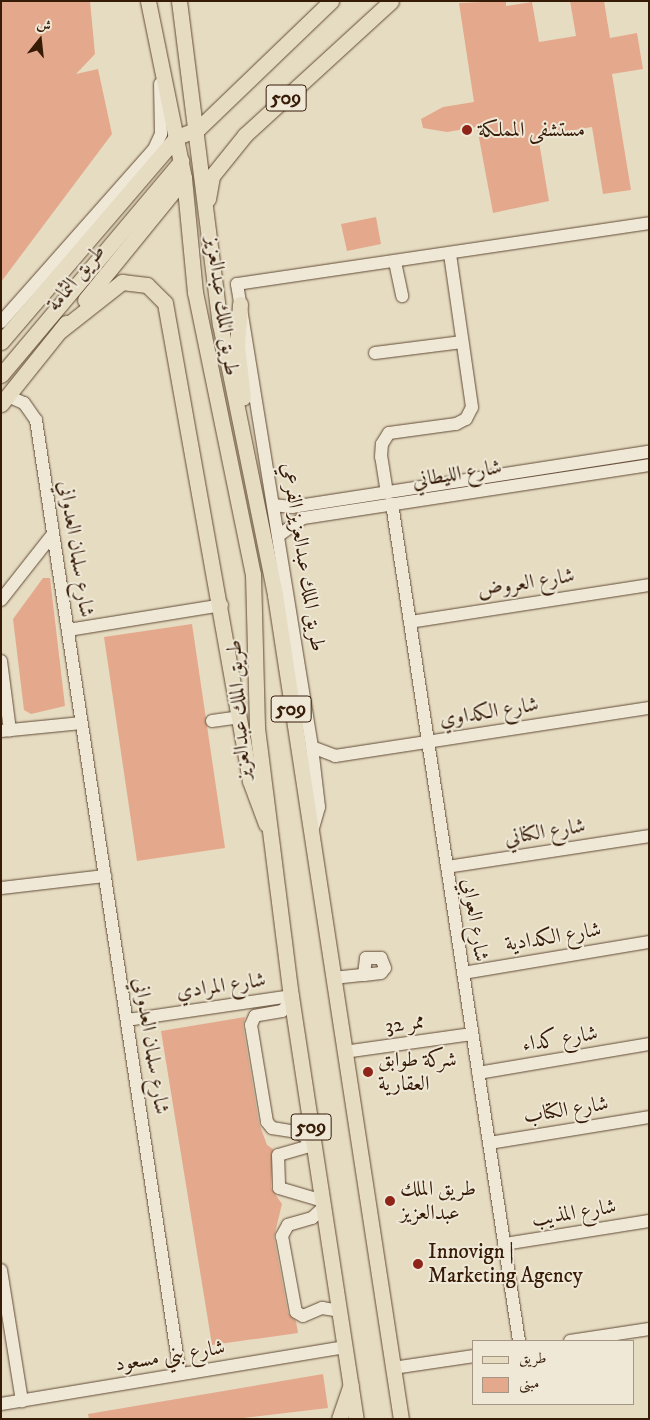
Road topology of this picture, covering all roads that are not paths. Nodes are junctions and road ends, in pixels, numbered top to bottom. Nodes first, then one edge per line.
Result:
1 (148, 1) edge
2 (179, 1) edge
3 (331, 1) edge
4 (391, 1) edge
5 (159, 42) junction
6 (198, 129) junction
7 (177, 137) junction
8 (181, 161) junction
9 (184, 178) junction
10 (186, 198) junction
11 (204, 203) junction
12 (649, 223) edge
13 (450, 254) junction
14 (395, 262) junction
15 (402, 296) dead end
16 (240, 304) junction
17 (1, 322) edge
18 (60, 330) junction
19 (1, 342) edge
20 (462, 342) junction
21 (375, 353) dead end
22 (1, 374) edge
23 (4, 400) edge
24 (241, 427) junction
25 (649, 452) edge
26 (649, 465) edge
27 (389, 499) junction
28 (272, 504) junction
29 (53, 534) junction
30 (278, 536) junction
31 (649, 584) edge
32 (1, 600) edge
33 (222, 605) junction
34 (410, 622) junction
35 (68, 630) junction
36 (1, 661) edge
37 (649, 708) edge
38 (238, 717) junction
39 (212, 720) dead end
40 (82, 723) junction
41 (5, 731) edge
42 (428, 742) junction
43 (312, 747) junction
44 (335, 756) junction
45 (315, 772) junction
46 (272, 834) junction
47 (311, 836) junction
48 (649, 836) edge
49 (447, 867) junction
50 (105, 876) junction
51 (1, 888) edge
52 (649, 942) edge
53 (463, 972) junction
54 (364, 975) dead end
55 (332, 978) junction
56 (291, 998) junction
57 (127, 1020) junction
58 (472, 1034) junction
59 (649, 1044) edge
60 (344, 1052) junction
61 (478, 1072) junction
62 (649, 1117) edge
63 (489, 1143) junction
64 (313, 1144) junction
65 (323, 1204) junction
66 (649, 1221) edge
67 (505, 1244) junction
68 (1, 1270) edge
69 (340, 1311) junction
70 (649, 1329) edge
71 (519, 1340) edge
72 (577, 1340) edge
73 (345, 1347) junction
74 (472, 1356) edge
75 (393, 1368) junction
76 (180, 1374) junction
77 (351, 1385) junction
78 (22, 1400) junction
79 (1, 1404) edge
80 (339, 1419) edge
81 (356, 1419) edge
82 (401, 1419) edge

1 - 5 main road, طريق الملك عبدالعزيز / 509
2 - 6 main road, طريق الملك عبدالعزيز / 509
3 - 6 main road
4 - 11 main road, طريق الملك عبدالعزيز / 509
5 - 7 main road, طريق الملك عبدالعزيز / 509
5 - 17 street
6 - 7 main road
6 - 11 main road, طريق الملك عبدالعزيز / 509
7 - 8 main road, طريق الملك عبدالعزيز / 509
7 - 19 main road
8 - 9 main road, طريق الملك عبدالعزيز / 509
8 - 22 main road, طريق الثمامة
9 - 10 main road, طريق الملك عبدالعزيز / 509
9 - 18 main road, طريق الثمامة
10 - 11 main road
10 - 46 main road, طريق الملك عبدالعزيز / 509
11 - 24 main road, طريق الملك عبدالعزيز / 509
12 - 13 street
13 - 14 street
13 - 20 street
14 - 15 street
14 - 16 street, طريق الملك عبدالعزيز الفرعي
16 - 24 main road
16 - 28 street, طريق الملك عبدالعزيز الفرعي
18 - 23 main road, طريق الثمامة
18 - 33 main road
20 - 21 street
20 - 27 street, شارع العوابي
23 - 29 street, شارع سلمان العدواني
24 - 47 main road, طريق الملك عبدالعزيز / 509
25 - 27 street, شارع الليطاني
26 - 27 street, شارع الليطاني
27 - 28 street, شارع الليطاني
27 - 30 street, شارع الليطاني
27 - 34 street, شارع العوابي
28 - 30 street, طريق الملك عبدالعزيز الفرعي
29 - 32 street
29 - 35 street, شارع سلمان العدواني
30 - 43 street, طريق الملك عبدالعزيز الفرعي
31 - 34 street, شارع العروض
33 - 35 street
33 - 38 main road
34 - 42 street, شارع العوابي
35 - 40 street, شارع سلمان العدواني
36 - 41 street
37 - 42 street, شارع الكداوي
38 - 39 street
38 - 46 main road
40 - 41 street
40 - 50 street, شارع سلمان العدواني
42 - 44 street, شارع الكداوي
42 - 49 street, شارع العوابي
43 - 44 street, شارع الكداوي
43 - 45 street, طريق الملك عبدالعزيز الفرعي
44 - 45 street
45 - 47 street, طريق الملك عبدالعزيز الفرعي
46 - 56 main road, طريق الملك عبدالعزيز / 509
47 - 55 main road, طريق الملك عبدالعزيز / 509
48 - 49 street, شارع الكناني
49 - 53 street, شارع العوابي
50 - 51 street
50 - 57 street, شارع سلمان العدواني
52 - 53 street, شارع الكدادية
53 - 58 street, شارع العوابي
54 - 55 street
55 - 60 main road, طريق الملك عبدالعزيز / 509
56 - 57 street, شارع المرادي
56 - 64 main road, طريق الملك عبدالعزيز / 509
56 - 64 street
57 - 76 street, شارع سلمان العدواني
58 - 60 street, ممر 32
58 - 61 street, شارع العوابي
59 - 61 street, شارع كداء
60 - 75 main road, طريق الملك عبدالعزيز / 509
61 - 63 street, شارع العوابي
62 - 63 street, شارع الكتاب
63 - 67 street, شارع العوابي
64 - 65 main road, طريق الملك عبدالعزيز / 509
64 - 65 street
65 - 69 main road, طريق الملك عبدالعزيز / 509
65 - 69 street
66 - 67 street, شارع المذيب
67 - 71 street, شارع العوابي
68 - 78 street
69 - 73 main road, طريق الملك عبدالعزيز / 509
70 - 72 street
73 - 76 street, شارع بني مسعود
73 - 77 main road, طريق الملك عبدالعزيز / 509
74 - 75 street
75 - 82 main road, طريق الملك عبدالعزيز / 509
76 - 78 street, شارع بني مسعود
77 - 80 main road
77 - 81 main road, طريق الملك عبدالعزيز / 509
78 - 79 street, شارع بني مسعود

